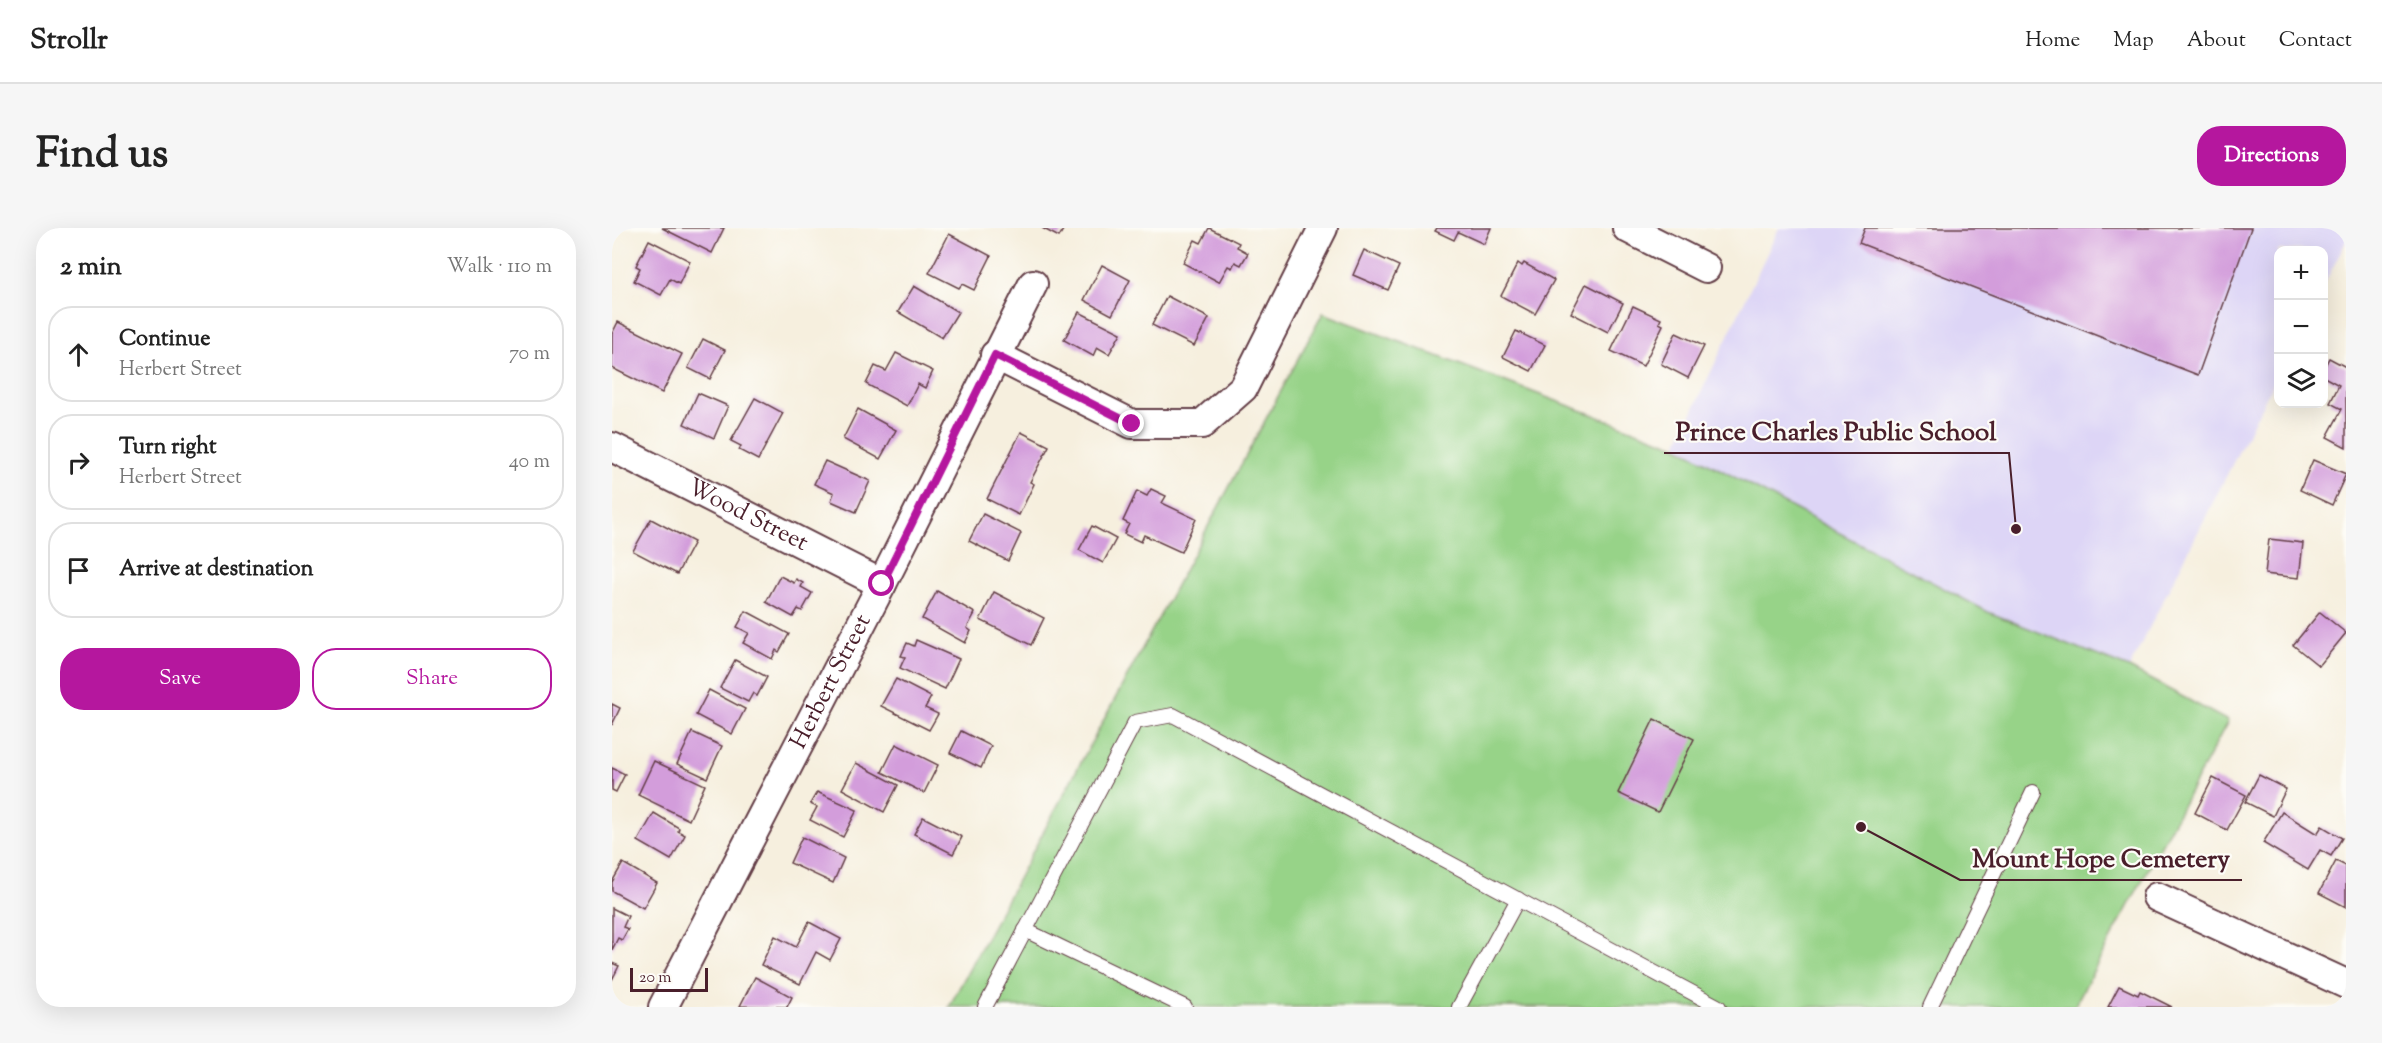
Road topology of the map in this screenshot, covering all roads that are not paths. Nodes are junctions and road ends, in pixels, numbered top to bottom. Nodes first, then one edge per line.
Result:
1 (1323, 228) edge
2 (1627, 228) edge
3 (1706, 268) dead end
4 (1033, 284) dead end
5 (995, 355) junction
6 (612, 447) edge
7 (882, 584) junction
8 (2033, 792) dead end
9 (2157, 897) dead end
10 (1518, 899) junction
11 (1025, 930) junction
12 (2346, 984) edge
13 (663, 1007) edge
14 (985, 1007) edge
15 (1185, 1007) edge
16 (1459, 1007) edge
17 (1719, 1007) edge
18 (1930, 1007) edge

1 - 5 street
2 - 3 street
4 - 5 street, Herbert Street
5 - 7 street, Herbert Street
6 - 7 street, Wood Street
7 - 13 street, Herbert Street
8 - 18 lane
9 - 12 street
10 - 11 lane
10 - 16 lane
10 - 17 lane
11 - 14 lane
11 - 15 lane

